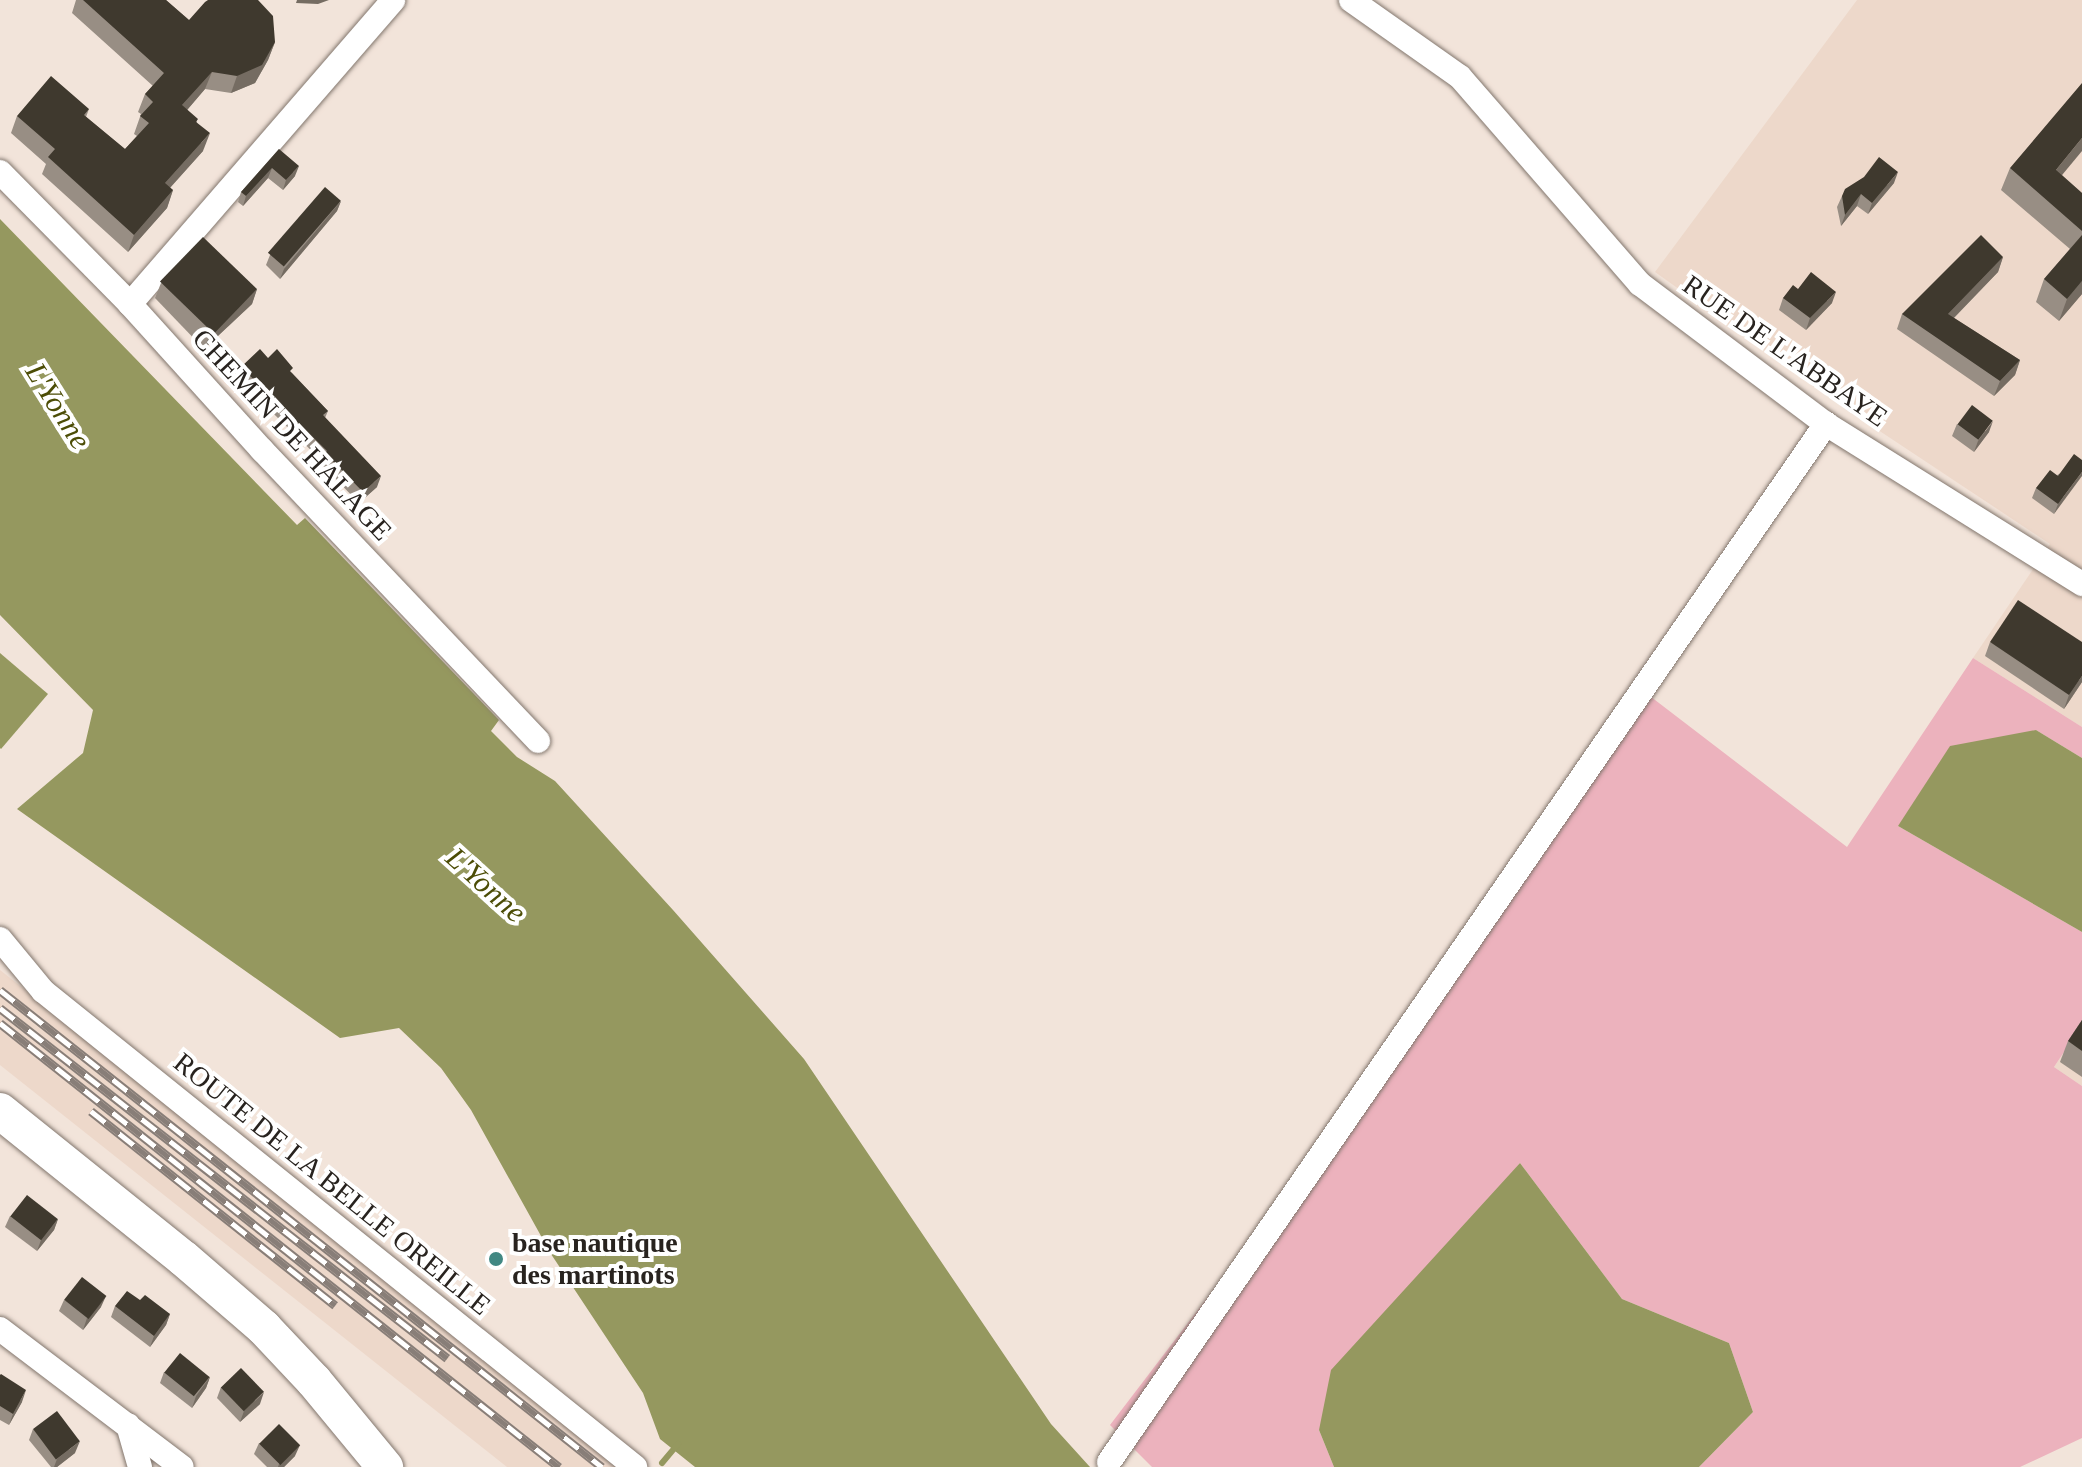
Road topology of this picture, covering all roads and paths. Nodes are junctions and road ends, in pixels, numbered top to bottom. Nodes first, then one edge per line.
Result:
1 (393, 0) edge
2 (1351, 0) edge
3 (0, 172) edge
4 (130, 304) junction
5 (1826, 424) junction
6 (2082, 584) edge
7 (538, 741) dead end
8 (0, 939) edge
9 (0, 1111) edge
10 (3, 1337) edge
11 (128, 1425) junction
12 (1109, 1462) dead end
13 (140, 1467) edge
14 (182, 1467) edge
15 (385, 1467) edge
16 (635, 1467) edge

1 - 4 street
2 - 5 street, RUE DE L'ABBAYE
3 - 4 street, CHEMIN DE HALAGE
4 - 7 street, CHEMIN DE HALAGE
5 - 6 street, RUE DE L'ABBAYE
5 - 12 street
8 - 16 street, ROUTE DE LA BELLE OREILLE
9 - 15 main road
10 - 11 street
11 - 13 street
11 - 14 street

